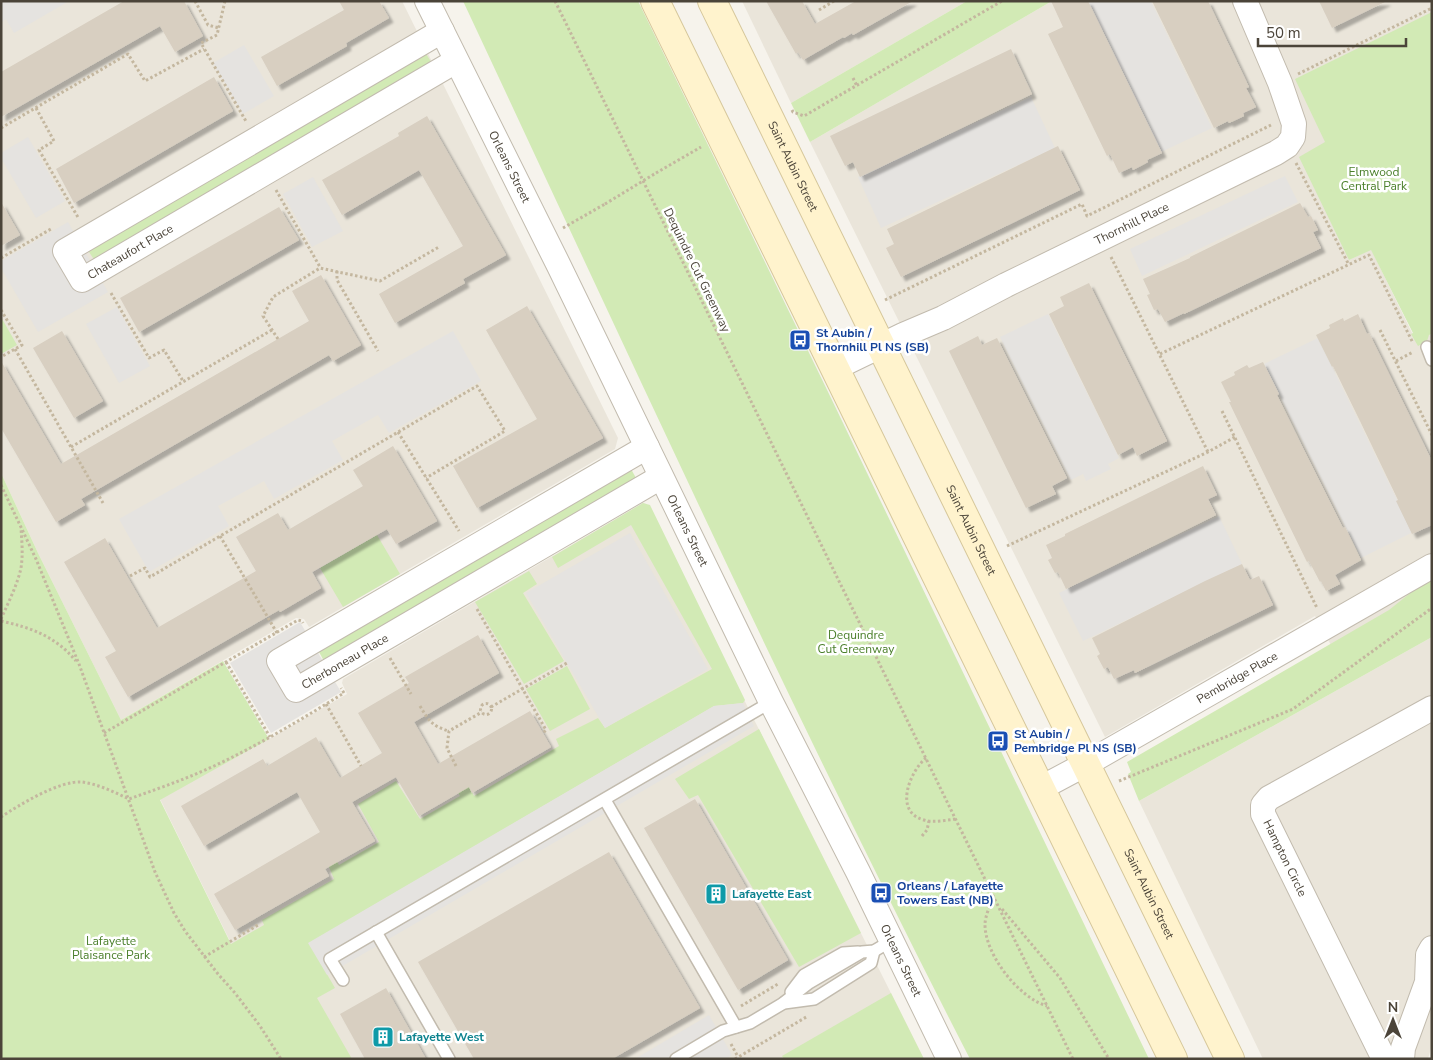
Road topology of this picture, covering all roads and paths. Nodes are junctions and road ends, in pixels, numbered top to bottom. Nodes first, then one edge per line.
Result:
1 (195, 1) edge
2 (225, 1) edge
3 (427, 1) edge
4 (555, 1) edge
5 (655, 1) edge
6 (712, 1) edge
7 (834, 1) edge
8 (1002, 1) edge
9 (1246, 1) edge
10 (1432, 8) edge
11 (819, 10) dead end
12 (219, 28) junction
13 (442, 31) junction
14 (204, 49) junction
15 (456, 61) junction
16 (853, 78) dead end
17 (1280, 83) junction
18 (857, 86) junction
19 (36, 108) junction
20 (793, 112) dead end
21 (1275, 123) dead end
22 (1, 128) edge
23 (251, 130) dead end
24 (708, 143) dead end
25 (1287, 146) junction
26 (272, 183) dead end
27 (84, 227) dead end
28 (51, 229) dead end
29 (545, 238) junction
30 (439, 247) dead end
31 (1108, 249) dead end
32 (1, 258) edge
33 (1349, 265) junction
34 (320, 268) junction
35 (337, 271) junction
36 (111, 293) dead end
37 (886, 300) dead end
38 (1, 310) edge
39 (272, 330) junction
40 (1380, 330) dead end
41 (278, 339) dead end
42 (881, 345) junction
43 (1427, 347) dead end
44 (15, 349) junction
45 (378, 351) dead end
46 (1160, 354) junction
47 (1, 357) edge
48 (1432, 360) edge
49 (1396, 361) junction
50 (835, 368) junction
51 (183, 381) junction
52 (1222, 411) dead end
53 (398, 432) junction
54 (1432, 435) edge
55 (1234, 437) junction
56 (71, 447) junction
57 (647, 447) junction
58 (1208, 452) junction
59 (662, 477) junction
60 (426, 478) junction
61 (1, 485) edge
62 (103, 503) dead end
63 (21, 527) junction
64 (460, 532) dead end
65 (220, 536) junction
66 (1007, 546) dead end
67 (1432, 566) edge
68 (130, 576) dead end
69 (1313, 600) dead end
70 (1432, 608) edge
71 (476, 609) dead end
72 (1, 620) edge
73 (305, 626) dead end
74 (277, 633) junction
75 (386, 651) dead end
76 (226, 662) junction
77 (567, 663) dead end
78 (79, 664) junction
79 (339, 684) dead end
80 (522, 688) junction
81 (411, 694) dead end
82 (771, 702) junction
83 (326, 704) junction
84 (420, 706) dead end
85 (491, 707) junction
86 (1432, 708) edge
87 (482, 712) junction
88 (449, 731) junction
89 (104, 733) junction
90 (542, 733) dead end
91 (270, 736) junction
92 (926, 758) junction
93 (1086, 764) junction
94 (361, 766) dead end
95 (456, 766) dead end
96 (1041, 788) junction
97 (1098, 789) junction
98 (129, 800) junction
99 (604, 800) junction
100 (2, 815) edge
101 (956, 820) junction
102 (928, 821) junction
103 (922, 836) dead end
104 (994, 897) junction
105 (998, 905) junction
106 (258, 925) dead end
107 (376, 932) junction
108 (882, 946) junction
109 (1432, 948) edge
110 (204, 957) junction
111 (343, 980) dead end
112 (782, 982) dead end
113 (738, 1002) dead end
114 (782, 1004) junction
115 (1048, 1006) junction
116 (736, 1027) junction
117 (281, 1059) edge
118 (449, 1059) edge
119 (676, 1059) edge
120 (949, 1059) edge
121 (1073, 1059) edge
122 (1109, 1059) edge
123 (1173, 1059) edge
124 (1230, 1059) edge
125 (1384, 1059) edge
126 (1402, 1059) edge

1 - 12 path
2 - 12 path
3 - 13 street, Orleans Street
4 - 92 path, Dequindre Cut Greenway
5 - 50 main road
6 - 42 main road, Saint Aubin Street
7 - 11 path
8 - 18 path
9 - 17 street
10 - 17 path
12 - 14 path
13 - 15 street, Orleans Street
13 - 15 street, Chateaufort Place
14 - 19 path
14 - 23 path
15 - 29 street, Orleans Street
16 - 18 path
17 - 25 street
18 - 20 path
19 - 22 path
19 - 27 path
21 - 37 path
24 - 29 path, bridge
25 - 33 path
25 - 42 street, Thornhill Place
26 - 34 path
28 - 32 path
29 - 57 street, Orleans Street
30 - 35 path
31 - 46 path
33 - 46 path
33 - 49 path
34 - 35 path
34 - 39 path
35 - 45 path
36 - 51 path
38 - 44 path
39 - 41 path
39 - 51 path
40 - 49 path
42 - 50 street, Thornhill Place
42 - 93 main road, Saint Aubin Street
43 - 48 lane
44 - 47 path
44 - 56 path
46 - 58 path
49 - 54 path
50 - 96 main road
51 - 56 path
52 - 55 path
53 - 60 path
53 - 60 path
53 - 65 path
55 - 58 path
55 - 69 path
56 - 62 path
57 - 59 street, Orleans Street
57 - 59 street, Cherboneau Place
58 - 66 path
59 - 82 street, Orleans Street
60 - 64 path
61 - 63 path
63 - 72 path
63 - 78 path
65 - 68 path
65 - 74 path
67 - 93 street, Pembridge Place
70 - 97 path
71 - 80 path
72 - 78 path
73 - 74 path
74 - 76 path
75 - 81 path
76 - 89 path
76 - 91 path
77 - 80 path
78 - 89 path
79 - 83 path
80 - 85 path
80 - 90 path
82 - 99 lane
82 - 108 street, Orleans Street
83 - 91 path
83 - 94 path
84 - 88 path
85 - 87 path
85 - 87 path
86 - 125 street, Hampton Circle
87 - 88 path
88 - 95 path
89 - 98 path
91 - 98 path
92 - 101 path, Dequindre Cut Greenway
92 - 102 path
93 - 96 street, Pembridge Place
93 - 97 main road, Saint Aubin Street
96 - 123 main road
97 - 124 main road, Saint Aubin Street
98 - 100 path
98 - 110 path
99 - 107 lane
99 - 116 lane
101 - 102 path
101 - 104 path, Dequindre Cut Greenway
102 - 103 path
104 - 105 path, Dequindre Cut Greenway
104 - 115 path
105 - 115 path, Dequindre Cut Greenway
105 - 122 path
106 - 110 path
107 - 111 lane
107 - 118 lane
108 - 114 lane
108 - 114 lane
108 - 120 street, Orleans Street
109 - 126 street
110 - 117 path
112 - 113 path
114 - 116 lane
115 - 121 path, Dequindre Cut Greenway
116 - 119 lane

